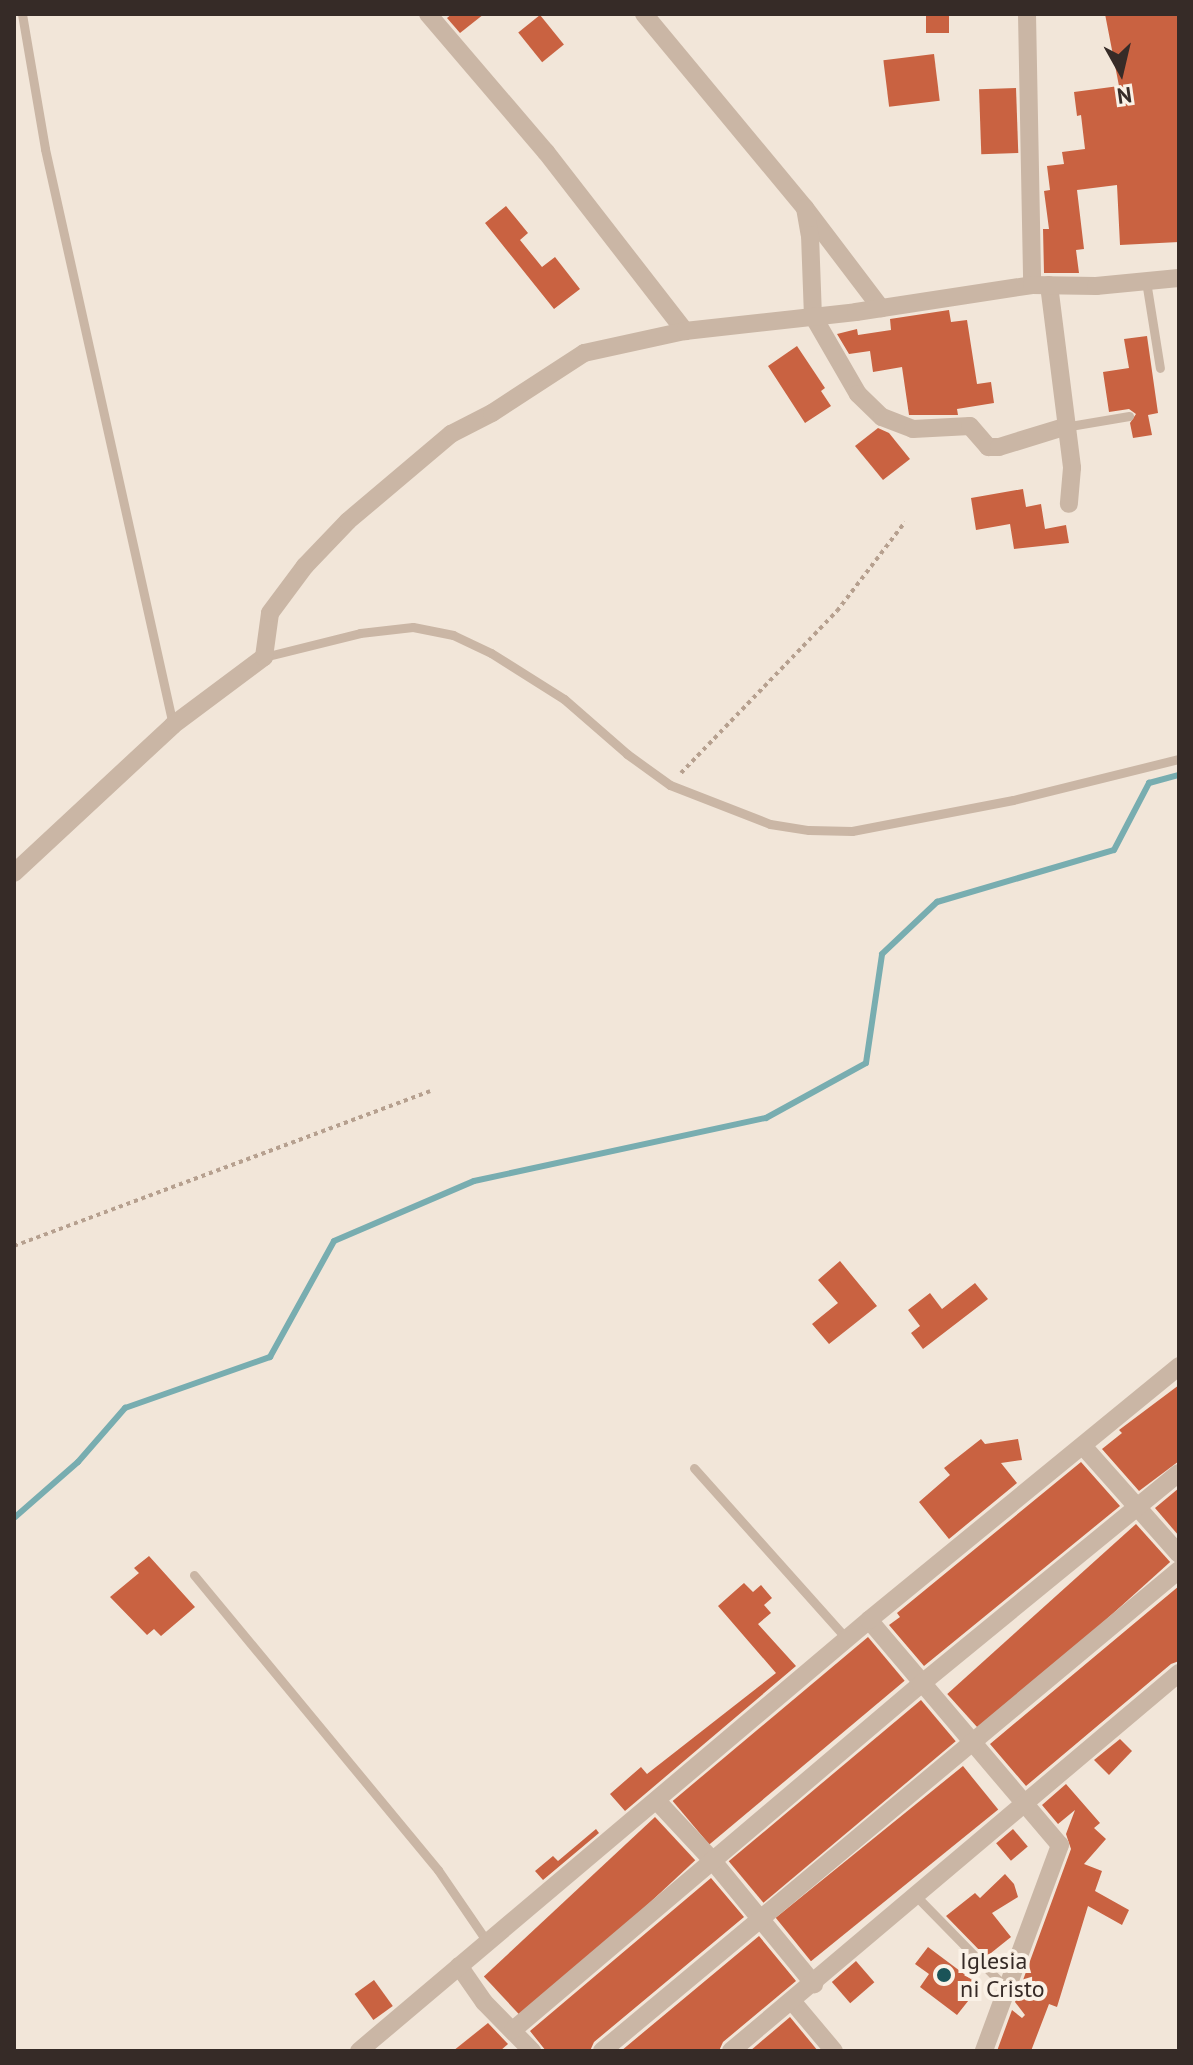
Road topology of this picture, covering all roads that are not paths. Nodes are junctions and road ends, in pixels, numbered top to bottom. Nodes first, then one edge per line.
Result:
1 (22, 14) edge
2 (428, 14) edge
3 (644, 14) edge
4 (1027, 14) edge
5 (805, 208) junction
6 (1179, 278) edge
7 (1146, 281) junction
8 (1040, 285) junction
9 (881, 308) junction
10 (813, 316) junction
11 (685, 331) junction
12 (1160, 368) dead end
13 (1129, 416) dead end
14 (1064, 427) junction
15 (1069, 504) dead end
16 (264, 657) junction
17 (173, 725) junction
18 (1179, 759) edge
19 (14, 873) edge
20 (1179, 1366) edge
21 (1083, 1446) junction
22 (694, 1468) dead end
23 (1179, 1473) edge
24 (1137, 1507) junction
25 (1179, 1554) edge
26 (1179, 1570) edge
27 (194, 1575) dead end
28 (869, 1620) junction
29 (847, 1639) junction
30 (1179, 1673) edge
31 (921, 1684) junction
32 (971, 1743) junction
33 (657, 1801) junction
34 (1023, 1804) junction
35 (712, 1860) junction
36 (916, 1896) junction
37 (762, 1920) junction
38 (488, 1943) junction
39 (459, 1966) junction
40 (814, 1984) junction
41 (1006, 1988) junction
42 (792, 2001) junction
43 (513, 2030) junction
44 (734, 2050) edge
45 (359, 2051) edge
46 (532, 2051) edge
47 (602, 2051) edge
48 (834, 2051) edge
49 (984, 2051) edge

1 - 17 lane
2 - 11 street
3 - 5 street
4 - 8 street
5 - 9 street
5 - 10 street
6 - 7 street
7 - 8 street
7 - 12 lane
8 - 9 street
8 - 14 street
9 - 10 street
10 - 11 street
10 - 14 street
11 - 16 street
13 - 14 lane
14 - 15 street
16 - 17 street
16 - 18 lane
17 - 19 street
20 - 21 street
21 - 24 street
21 - 28 street
22 - 29 lane
23 - 24 street
24 - 25 street
24 - 31 street
26 - 32 street
27 - 38 lane
28 - 29 street
28 - 31 street
29 - 33 street
30 - 34 street
31 - 32 street
31 - 35 street
32 - 34 street
32 - 37 street
33 - 35 street
33 - 38 street
34 - 36 street
34 - 41 street
35 - 37 street
35 - 43 street
36 - 40 street
36 - 41 lane
37 - 40 street
37 - 47 street
38 - 39 street
39 - 43 street
39 - 45 street
40 - 42 street
41 - 49 street
42 - 44 street
42 - 48 street
43 - 46 street

